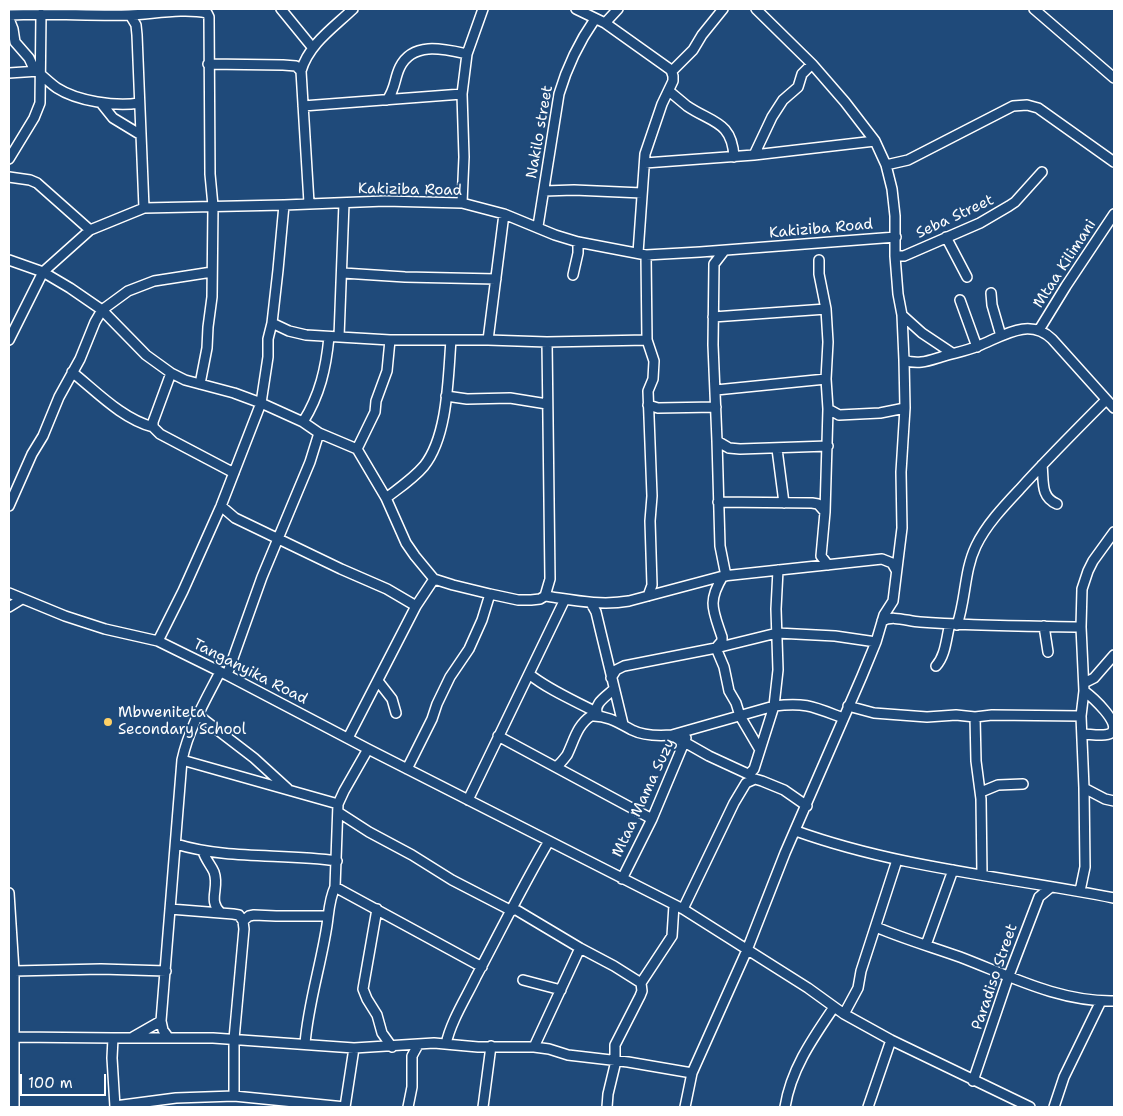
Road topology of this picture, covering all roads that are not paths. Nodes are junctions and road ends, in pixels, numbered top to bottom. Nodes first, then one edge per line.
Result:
1 (281, 9) edge
2 (353, 9) edge
3 (483, 9) edge
4 (576, 9) edge
5 (618, 9) edge
6 (722, 9) edge
7 (756, 9) edge
8 (1034, 9) edge
9 (209, 11) edge
10 (113, 12) edge
11 (41, 14) junction
12 (9, 15) edge
13 (130, 15) junction
14 (9, 19) edge
15 (595, 19) junction
16 (604, 22) junction
17 (312, 48) junction
18 (467, 54) junction
19 (208, 64) junction
20 (812, 64) junction
21 (301, 71) junction
22 (672, 71) junction
23 (9, 72) edge
24 (38, 72) junction
25 (1114, 78) edge
26 (669, 91) junction
27 (462, 94) junction
28 (387, 100) junction
29 (100, 103) junction
30 (139, 103) junction
31 (303, 106) junction
32 (141, 134) junction
33 (875, 141) junction
34 (754, 155) junction
35 (734, 157) junction
36 (9, 160) edge
37 (1114, 162) edge
38 (645, 163) junction
39 (886, 165) junction
40 (1042, 172) dead end
41 (9, 177) edge
42 (544, 191) junction
43 (642, 193) junction
44 (309, 203) junction
45 (344, 203) junction
46 (462, 203) junction
47 (284, 205) junction
48 (212, 206) junction
49 (144, 208) junction
50 (504, 214) junction
51 (1114, 214) edge
52 (538, 226) junction
53 (90, 230) junction
54 (896, 237) junction
55 (946, 237) junction
56 (578, 242) junction
57 (724, 251) junction
58 (700, 252) junction
59 (642, 254) junction
60 (895, 256) junction
61 (9, 260) edge
62 (818, 260) dead end
63 (714, 264) junction
64 (42, 272) junction
65 (212, 272) junction
66 (343, 273) junction
67 (573, 275) dead end
68 (967, 277) dead end
69 (496, 279) junction
70 (991, 293) dead end
71 (960, 300) dead end
72 (826, 309) junction
73 (102, 310) junction
74 (902, 315) junction
75 (713, 317) junction
76 (272, 323) junction
77 (1039, 330) junction
78 (1001, 336) junction
79 (329, 337) junction
80 (339, 337) junction
81 (9, 340) edge
82 (390, 340) junction
83 (451, 340) junction
84 (488, 340) junction
85 (648, 340) junction
86 (547, 342) junction
87 (978, 347) junction
88 (952, 353) junction
89 (904, 360) junction
90 (72, 372) junction
91 (171, 373) junction
92 (826, 379) junction
93 (200, 384) junction
94 (716, 390) junction
95 (446, 396) junction
96 (1106, 400) junction
97 (261, 403) junction
98 (547, 404) junction
99 (648, 406) junction
100 (716, 407) junction
101 (905, 408) junction
102 (1114, 408) edge
103 (828, 409) junction
104 (303, 422) junction
105 (153, 427) junction
106 (319, 433) junction
107 (718, 441) junction
108 (828, 446) junction
109 (356, 449) junction
110 (778, 449) junction
111 (1042, 465) junction
112 (234, 473) junction
113 (386, 498) junction
114 (718, 502) junction
115 (784, 503) junction
116 (1057, 504) dead end
117 (9, 506) edge
118 (221, 506) junction
119 (825, 512) junction
120 (1114, 532) edge
121 (279, 540) junction
122 (821, 556) junction
123 (828, 565) junction
124 (816, 567) junction
125 (778, 570) junction
126 (896, 570) junction
127 (652, 576) junction
128 (725, 576) junction
129 (434, 579) junction
130 (666, 591) junction
131 (9, 593) edge
132 (490, 594) junction
133 (545, 596) junction
134 (648, 596) junction
135 (565, 599) junction
136 (22, 600) junction
137 (591, 603) junction
138 (416, 606) junction
139 (9, 607) edge
140 (888, 608) junction
141 (894, 618) junction
142 (882, 622) junction
143 (953, 624) junction
144 (1044, 626) junction
145 (1081, 627) junction
146 (776, 633) junction
147 (158, 641) junction
148 (876, 642) junction
149 (716, 648) junction
150 (1048, 652) dead end
151 (1114, 655) edge
152 (607, 658) junction
153 (624, 666) junction
154 (936, 666) dead end
155 (224, 673) junction
156 (529, 674) junction
157 (612, 678) junction
158 (378, 681) junction
159 (1084, 687) junction
160 (614, 689) junction
161 (774, 706) junction
162 (848, 706) junction
163 (396, 713) dead end
164 (597, 714) junction
165 (198, 715) junction
166 (740, 716) junction
167 (1081, 716) junction
168 (974, 717) junction
169 (843, 718) junction
170 (623, 724) junction
171 (691, 729) junction
172 (1083, 734) junction
173 (672, 735) junction
174 (498, 736) junction
175 (348, 738) junction
176 (684, 743) junction
177 (368, 749) junction
178 (760, 750) junction
179 (182, 760) junction
180 (556, 767) junction
181 (407, 769) junction
182 (1023, 784) dead end
183 (1084, 788) junction
184 (290, 791) junction
185 (981, 792) junction
186 (468, 800) junction
187 (1114, 801) edge
188 (807, 806) junction
189 (338, 808) junction
190 (652, 818) junction
191 (796, 831) junction
192 (549, 841) junction
193 (176, 844) junction
194 (203, 851) junction
195 (897, 860) junction
196 (337, 861) junction
197 (953, 870) junction
198 (982, 874) junction
199 (622, 879) junction
200 (1033, 884) junction
201 (1051, 887) junction
202 (335, 888) junction
203 (1080, 891) junction
204 (9, 892) edge
205 (1039, 897) junction
206 (1114, 898) edge
207 (674, 905) junction
208 (170, 909) junction
209 (377, 909) junction
210 (683, 909) junction
211 (512, 910) junction
212 (221, 913) junction
213 (328, 916) junction
214 (243, 921) junction
215 (876, 927) junction
216 (926, 945) junction
217 (580, 948) junction
218 (747, 950) junction
219 (482, 967) junction
220 (166, 971) junction
221 (14, 972) junction
222 (1008, 978) junction
223 (523, 980) dead end
224 (641, 983) junction
225 (560, 990) junction
226 (1101, 1001) junction
227 (1114, 1001) edge
228 (834, 1008) junction
229 (844, 1014) junction
230 (161, 1021) junction
231 (15, 1037) junction
232 (168, 1037) junction
233 (113, 1038) junction
234 (130, 1038) junction
235 (234, 1039) junction
236 (891, 1040) junction
237 (305, 1044) junction
238 (446, 1044) junction
239 (418, 1045) junction
240 (491, 1046) junction
241 (392, 1047) junction
242 (534, 1047) junction
243 (354, 1048) junction
244 (615, 1061) junction
245 (692, 1073) junction
246 (973, 1081) junction
247 (234, 1096) junction
248 (176, 1103) edge
249 (115, 1106) edge
250 (14, 1107) edge
251 (345, 1107) edge
252 (408, 1107) edge
253 (483, 1107) edge
254 (607, 1107) edge
255 (685, 1107) edge
256 (785, 1107) edge
257 (868, 1107) edge
258 (1030, 1107) edge
259 (1054, 1107) edge

1 - 17 street
2 - 17 street
3 - 18 street
4 - 15 street
5 - 16 street
6 - 22 street
7 - 20 street
8 - 25 street
9 - 13 street
9 - 19 street
10 - 11 street
10 - 13 street
11 - 12 street
11 - 24 street
13 - 30 street
14 - 24 street
15 - 16 street
15 - 42 street, Nakilo street
16 - 22 street
17 - 21 street
18 - 27 street
18 - 28 street
19 - 21 street
19 - 48 street
20 - 33 street
20 - 34 street
21 - 31 street
22 - 26 street
23 - 24 street
24 - 29 street
24 - 36 street
26 - 35 street
26 - 38 street
27 - 28 street
27 - 46 street
28 - 31 street
29 - 30 street
29 - 32 street
30 - 32 street
31 - 44 street
32 - 49 street
33 - 34 street
33 - 39 street
34 - 35 street
35 - 38 street
37 - 39 street
38 - 43 street
39 - 54 street
40 - 55 street, Seba Street
41 - 53 street
42 - 43 street
42 - 52 street, Nakilo street
43 - 59 street
44 - 45 street, Kakiziba Road
44 - 47 street, Kakiziba Road
45 - 46 street, Kakiziba Road
45 - 66 street
46 - 50 street, Kakiziba Road
47 - 48 street, Kakiziba Road
47 - 76 street
48 - 49 street, Kakiziba Road
48 - 65 street
49 - 53 street, Kakiziba Road
50 - 52 street, Kakiziba Road
50 - 69 street
51 - 77 street, Mtaa Kilimani
52 - 56 street, Kakiziba Road
53 - 64 street, Kakiziba Road
54 - 57 street, Kakiziba Road
54 - 60 street
55 - 60 street, Seba Street
55 - 68 street
56 - 59 street, Kakiziba Road
56 - 67 street
57 - 58 street, Kakiziba Road
57 - 63 street
58 - 59 street, Kakiziba Road
58 - 63 street
59 - 85 street
60 - 74 street
61 - 64 street
62 - 72 street
63 - 75 street
64 - 73 street
64 - 81 street, Kakiziba Road
65 - 73 street
65 - 93 street
66 - 69 street
66 - 80 street
69 - 84 street
70 - 78 street
71 - 87 street
72 - 75 street
72 - 92 street
73 - 90 street
73 - 91 street
74 - 88 street
74 - 89 street
75 - 94 street
76 - 79 street
76 - 97 street
77 - 78 street
77 - 96 street
78 - 87 street
79 - 80 street
79 - 104 street
80 - 82 street
82 - 83 street
82 - 109 street
83 - 84 street
83 - 95 street
84 - 86 street
85 - 86 street
85 - 99 street
86 - 98 street
87 - 88 street
88 - 89 street
89 - 101 street
90 - 105 street
90 - 117 street
91 - 93 street
91 - 105 street
92 - 94 street
92 - 103 street
93 - 97 street
94 - 100 street
95 - 98 street
95 - 113 street
96 - 102 street
96 - 111 street
97 - 104 street
97 - 112 street
98 - 133 street
99 - 100 street
99 - 127 street
100 - 107 street
101 - 103 street
101 - 126 street
103 - 108 street
104 - 106 street
105 - 112 street
106 - 109 street
106 - 121 street
107 - 110 street
107 - 114 street
108 - 110 street
108 - 119 street
109 - 113 street
110 - 115 street
111 - 116 street
111 - 143 street
112 - 118 street
113 - 129 street
114 - 115 street
114 - 128 street
115 - 119 street
118 - 121 street
118 - 147 street
119 - 122 street
120 - 145 street
121 - 138 street
121 - 155 street
122 - 123 street
122 - 124 street
123 - 124 street
123 - 126 street
124 - 125 street
125 - 128 street
125 - 146 street
126 - 140 street
127 - 130 street
127 - 134 street
128 - 130 street
128 - 149 street
129 - 132 street
129 - 138 street
130 - 134 street
131 - 136 street, Tanganyika Road
132 - 133 street
132 - 181 street
133 - 135 street
134 - 137 street
135 - 137 street
135 - 156 street
136 - 139 street
136 - 147 street, Tanganyika Road
137 - 152 street
138 - 158 street
140 - 141 street
140 - 142 street
141 - 142 street
141 - 143 street
142 - 148 street
143 - 144 street
143 - 154 street
144 - 145 street
144 - 150 street
145 - 159 street
146 - 148 street
146 - 149 street
146 - 161 street
147 - 155 street, Tanganyika Road
148 - 162 street
149 - 153 street
149 - 166 street
151 - 159 street
152 - 153 street
152 - 157 street
153 - 157 street
155 - 165 street
155 - 175 street, Tanganyika Road
156 - 164 street
156 - 174 street
157 - 160 street
158 - 163 street
158 - 175 street
159 - 167 street
159 - 172 street
160 - 164 street
160 - 170 street
161 - 166 street
161 - 169 street
161 - 178 street
162 - 168 street
162 - 169 street
164 - 170 street
164 - 180 street
165 - 179 street
165 - 184 street
166 - 171 street
166 - 178 street
167 - 168 street
167 - 172 street
168 - 185 street
169 - 188 street
170 - 173 street
171 - 173 street
171 - 176 street, Mtaa Mama Suzy
172 - 183 street
173 - 176 street
174 - 180 street
174 - 186 street
175 - 177 street, Tanganyika Road
176 - 178 street
176 - 190 street, Mtaa Mama Suzy
177 - 181 street, Tanganyika Road
177 - 189 street
179 - 184 street
179 - 193 street
180 - 190 street
181 - 186 street, Tanganyika Road
182 - 185 street
183 - 187 street
183 - 203 street
184 - 189 street
185 - 198 street
186 - 192 street, Tanganyika Road
188 - 191 street
188 - 210 street
189 - 196 street
189 - 211 street
190 - 199 street, Mtaa Mama Suzy
191 - 195 street
191 - 218 street
192 - 199 street, Tanganyika Road
192 - 211 street
193 - 194 street
193 - 208 street
194 - 196 street
194 - 212 street
195 - 197 street
195 - 215 street
196 - 202 street
197 - 198 street
197 - 216 street
198 - 200 street
199 - 207 street, Tanganyika Road
200 - 201 street
200 - 205 street
201 - 203 street
201 - 205 street, Paradiso Street
202 - 209 street
202 - 213 street
203 - 206 street
204 - 221 street
205 - 222 street, Paradiso Street
207 - 210 street, Tanganyika Road
207 - 224 street
208 - 212 street
208 - 220 street
209 - 219 street
209 - 241 street
210 - 218 street, Tanganyika Road
211 - 217 street
211 - 219 street
212 - 214 street
213 - 214 street
213 - 237 street
214 - 235 street
215 - 216 street
215 - 229 street
216 - 222 street
217 - 224 street
217 - 225 street
218 - 228 street, Tanganyika Road
218 - 245 street
219 - 238 street
220 - 221 street
220 - 230 street
221 - 231 street
222 - 226 street
222 - 246 street, Paradiso Street
223 - 225 street
224 - 244 street
225 - 242 street
226 - 227 street
226 - 259 street
228 - 229 street, Tanganyika Road
228 - 256 street
229 - 236 street, Tanganyika Road
230 - 232 street
230 - 234 street
231 - 233 street
231 - 250 street
232 - 234 street
232 - 235 street
233 - 234 street
233 - 249 street
235 - 237 street
235 - 247 street
236 - 246 street, Tanganyika Road
236 - 257 street
237 - 243 street
238 - 239 street
238 - 240 street
239 - 241 street
239 - 252 street
240 - 242 street
240 - 253 street
241 - 243 street
242 - 244 street
243 - 251 street
244 - 245 street
244 - 254 street
245 - 255 street
246 - 258 street, Tanganyika Road
247 - 248 street
247 - 251 street
248 - 249 street

